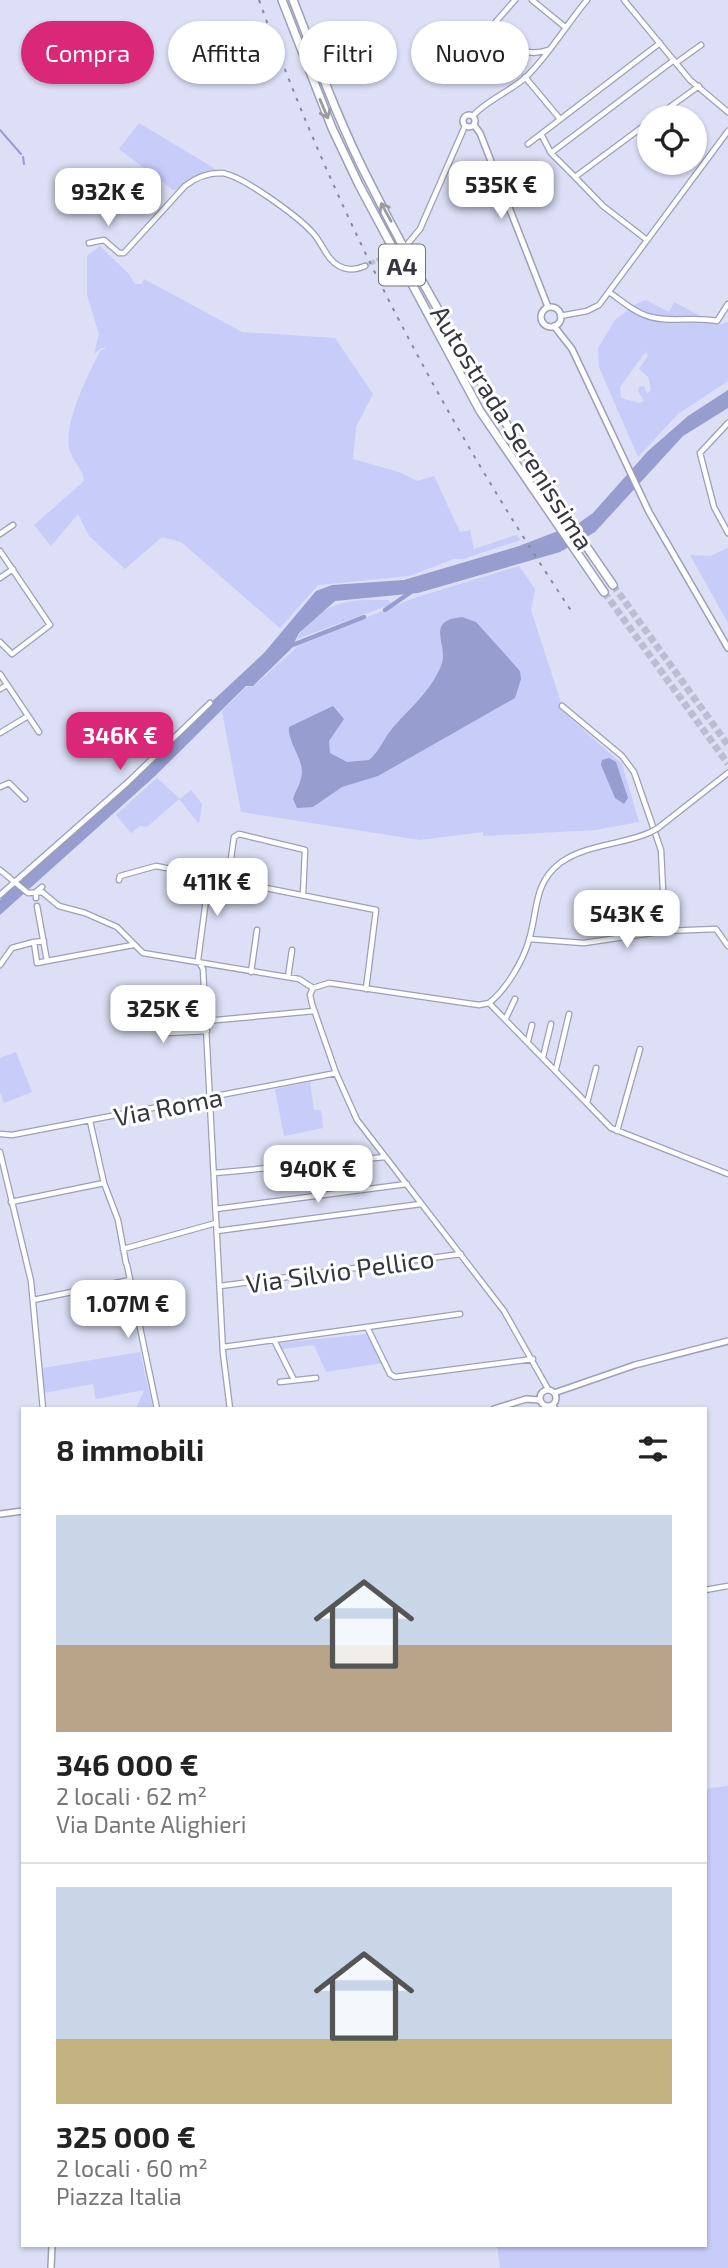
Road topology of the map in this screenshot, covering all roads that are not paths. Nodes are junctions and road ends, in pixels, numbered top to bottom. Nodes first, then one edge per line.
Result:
1 (282, 0) edge
2 (293, 0) edge
3 (515, 0) edge
4 (531, 0) edge
5 (587, 0) edge
6 (624, 0) edge
7 (565, 27) junction
8 (660, 43) junction
9 (701, 45) dead end
10 (548, 50) junction
11 (675, 61) junction
12 (529, 72) edge
13 (529, 82) edge
14 (516, 84) edge
15 (699, 86) junction
16 (673, 105) edge
17 (728, 112) edge
18 (473, 116) junction
19 (560, 119) junction
20 (474, 125) junction
21 (465, 126) junction
22 (637, 131) edge
23 (728, 131) edge
24 (541, 134) junction
25 (528, 144) dead end
26 (551, 153) junction
27 (575, 177) junction
28 (647, 240) junction
29 (89, 243) dead end
30 (405, 246) tunnel mouth
31 (365, 266) tunnel mouth
32 (609, 292) junction
33 (728, 304) edge
34 (548, 307) junction
35 (560, 316) junction
36 (554, 326) junction
37 (728, 423) edge
38 (13, 525) dead end
39 (728, 533) edge
40 (0, 534) edge
41 (0, 551) edge
42 (13, 569) junction
43 (0, 578) edge
44 (613, 585) tunnel mouth
45 (604, 592) tunnel mouth
46 (0, 642) edge
47 (728, 648) edge
48 (0, 674) edge
49 (7, 685) junction
50 (0, 689) edge
51 (210, 702) dead end
52 (562, 706) dead end
53 (28, 716) junction
54 (39, 732) dead end
55 (0, 733) edge
56 (728, 772) edge
57 (0, 787) edge
58 (25, 799) dead end
59 (0, 870) edge
60 (209, 877) junction
61 (119, 880) dead end
62 (228, 880) junction
63 (15, 882) junction
64 (0, 895) edge
65 (303, 895) junction
66 (37, 906) dead end
67 (257, 930) dead end
68 (665, 931) junction
69 (529, 939) junction
70 (44, 941) junction
71 (34, 942) junction
72 (134, 945) junction
73 (728, 946) edge
74 (292, 950) dead end
75 (47, 961) junction
76 (200, 964) junction
77 (0, 965) edge
78 (251, 972) junction
79 (288, 977) junction
80 (313, 988) junction
81 (366, 989) junction
82 (516, 999) dead end
83 (197, 1003) junction
84 (205, 1003) junction
85 (489, 1003) junction
86 (314, 1011) junction
87 (569, 1014) dead end
88 (506, 1018) junction
89 (206, 1021) junction
90 (551, 1024) dead end
91 (532, 1025) dead end
92 (199, 1031) junction
93 (207, 1031) junction
94 (528, 1041) junction
95 (640, 1049) dead end
96 (543, 1057) junction
97 (596, 1068) dead end
98 (556, 1069) junction
99 (336, 1073) junction
100 (212, 1097) junction
101 (587, 1103) junction
102 (90, 1121) junction
103 (617, 1131) junction
104 (0, 1134) edge
105 (0, 1152) edge
106 (386, 1157) junction
107 (215, 1173) junction
108 (728, 1174) edge
109 (104, 1183) junction
110 (407, 1184) junction
111 (11, 1202) junction
112 (422, 1204) junction
113 (216, 1209) junction
114 (217, 1223) junction
115 (217, 1231) junction
116 (122, 1249) junction
117 (461, 1254) junction
118 (130, 1280) junction
119 (220, 1286) junction
120 (33, 1300) junction
121 (460, 1314) dead end
122 (367, 1327) junction
123 (274, 1340) junction
124 (728, 1340) edge
125 (223, 1347) junction
126 (533, 1359) junction
127 (316, 1378) dead end
128 (294, 1380) junction
129 (280, 1382) dead end
130 (548, 1390) junction
131 (554, 1393) junction
132 (539, 1399) junction
133 (43, 1407) edge
134 (158, 1407) edge
135 (230, 1407) edge
136 (500, 1407) edge
137 (554, 1407) edge
138 (21, 1511) edge
139 (0, 1514) edge
140 (728, 1586) edge
141 (707, 1590) edge
142 (52, 2247) edge
143 (51, 2268) edge

1 -> 45 highway, Autostrada Serenissima / A4
44 -> 2 highway, Autostrada Serenissima / A4
3 - 10 street
4 - 7 street
5 - 7 street
6 - 8 street
7 - 10 street
8 - 11 street
8 - 19 street
9 - 11 street
10 - 12 street
11 - 15 street
11 - 26 street
13 - 19 street
14 - 18 street
15 - 16 street
15 - 17 street
18 - 20 street
18 - 21 street
19 - 24 street
20 - 21 street
20 - 34 street
21 - 30 street
22 - 27 street
23 - 28 street
24 - 25 street
24 - 26 street
26 - 27 street
27 - 28 street
28 - 32 street
29 - 31 street
32 - 33 street
32 - 35 street
34 - 35 street
34 - 36 street
35 - 36 street
36 - 47 street
37 - 39 street
38 - 40 street
41 - 42 street
42 - 43 street
42 - 46 street
48 - 49 street
49 - 50 street
49 - 53 street
51 - 63 street
52 - 68 street
53 - 54 street
53 - 55 street
56 - 69 street, bridge
57 - 58 street
59 - 63 street
60 - 61 street
60 - 62 street
60 - 76 street
62 - 65 street
62 - 65 street
63 - 64 street
63 - 72 street
65 - 81 street
66 - 70 street
67 - 78 street
68 - 69 street
68 - 73 street
69 - 85 street
70 - 71 street
70 - 75 street
71 - 75 street
71 - 77 street
72 - 75 street
72 - 76 street
74 - 79 street
76 - 78 street
76 - 84 street
78 - 79 street
79 - 80 street
80 - 81 street
80 - 86 street
81 - 85 street
82 - 88 street
83 - 84 street
83 - 92 street
83 - 92 street
84 - 89 street
85 - 88 street
86 - 89 street
86 - 99 street
87 - 98 street
88 - 94 street
89 - 93 street
90 - 96 street
91 - 94 street
92 - 93 street
93 - 100 street
94 - 96 street
95 - 103 street
96 - 98 street
97 - 101 street
98 - 101 street
99 - 100 street, Via Roma
99 - 106 street
100 - 102 street, Via Roma
100 - 107 street
101 - 103 street
102 - 104 street, Via Roma
102 - 109 street
103 - 108 street
105 - 111 street
106 - 107 street
106 - 110 street
107 - 113 street
109 - 111 street
109 - 116 street
110 - 112 street
110 - 113 street
111 - 120 street
112 - 115 street
112 - 117 street
113 - 114 street
114 - 115 street
114 - 116 street
115 - 119 street
116 - 118 street
117 - 119 street, Via Silvio Pellico
117 - 126 street
118 - 120 street
118 - 134 street
119 - 125 street
120 - 133 street
121 - 122 street
122 - 123 street
122 - 126 street
123 - 125 street
123 - 128 street
124 - 131 street
125 - 135 street
126 - 130 street
127 - 128 street
128 - 129 street
130 - 131 street
130 - 132 street
131 - 137 street
132 - 136 street
132 - 137 street
138 - 139 street
140 - 141 street
142 - 143 street

